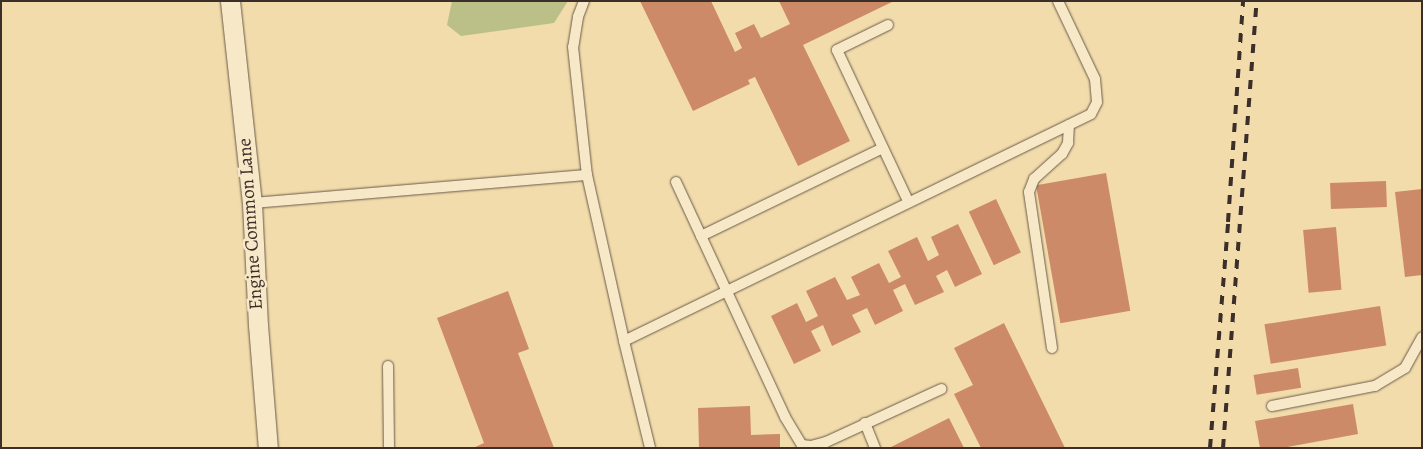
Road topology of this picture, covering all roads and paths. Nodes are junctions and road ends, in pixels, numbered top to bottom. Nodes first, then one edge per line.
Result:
1 (230, 1) edge
2 (584, 1) edge
3 (1058, 1) edge
4 (888, 25) dead end
5 (1069, 125) junction
6 (883, 148) junction
7 (587, 175) junction
8 (676, 182) dead end
9 (908, 201) junction
10 (252, 203) junction
11 (701, 236) junction
12 (727, 290) junction
13 (1422, 337) edge
14 (624, 341) junction
15 (1052, 348) dead end
16 (388, 366) dead end
17 (941, 389) dead end
18 (1272, 406) dead end
19 (865, 423) junction
20 (268, 448) edge
21 (389, 448) edge
22 (650, 448) edge
23 (875, 448) edge

1 - 10 street, Engine Common Lane
2 - 7 lane
3 - 5 lane
4 - 6 lane
5 - 9 lane
5 - 15 lane
6 - 9 lane
6 - 11 lane
7 - 10 lane
7 - 14 lane
8 - 11 lane
9 - 12 lane
10 - 20 street, Engine Common Lane
11 - 12 lane
12 - 14 lane
12 - 19 lane
13 - 18 lane
14 - 22 lane
16 - 21 lane
17 - 19 lane
19 - 23 lane

